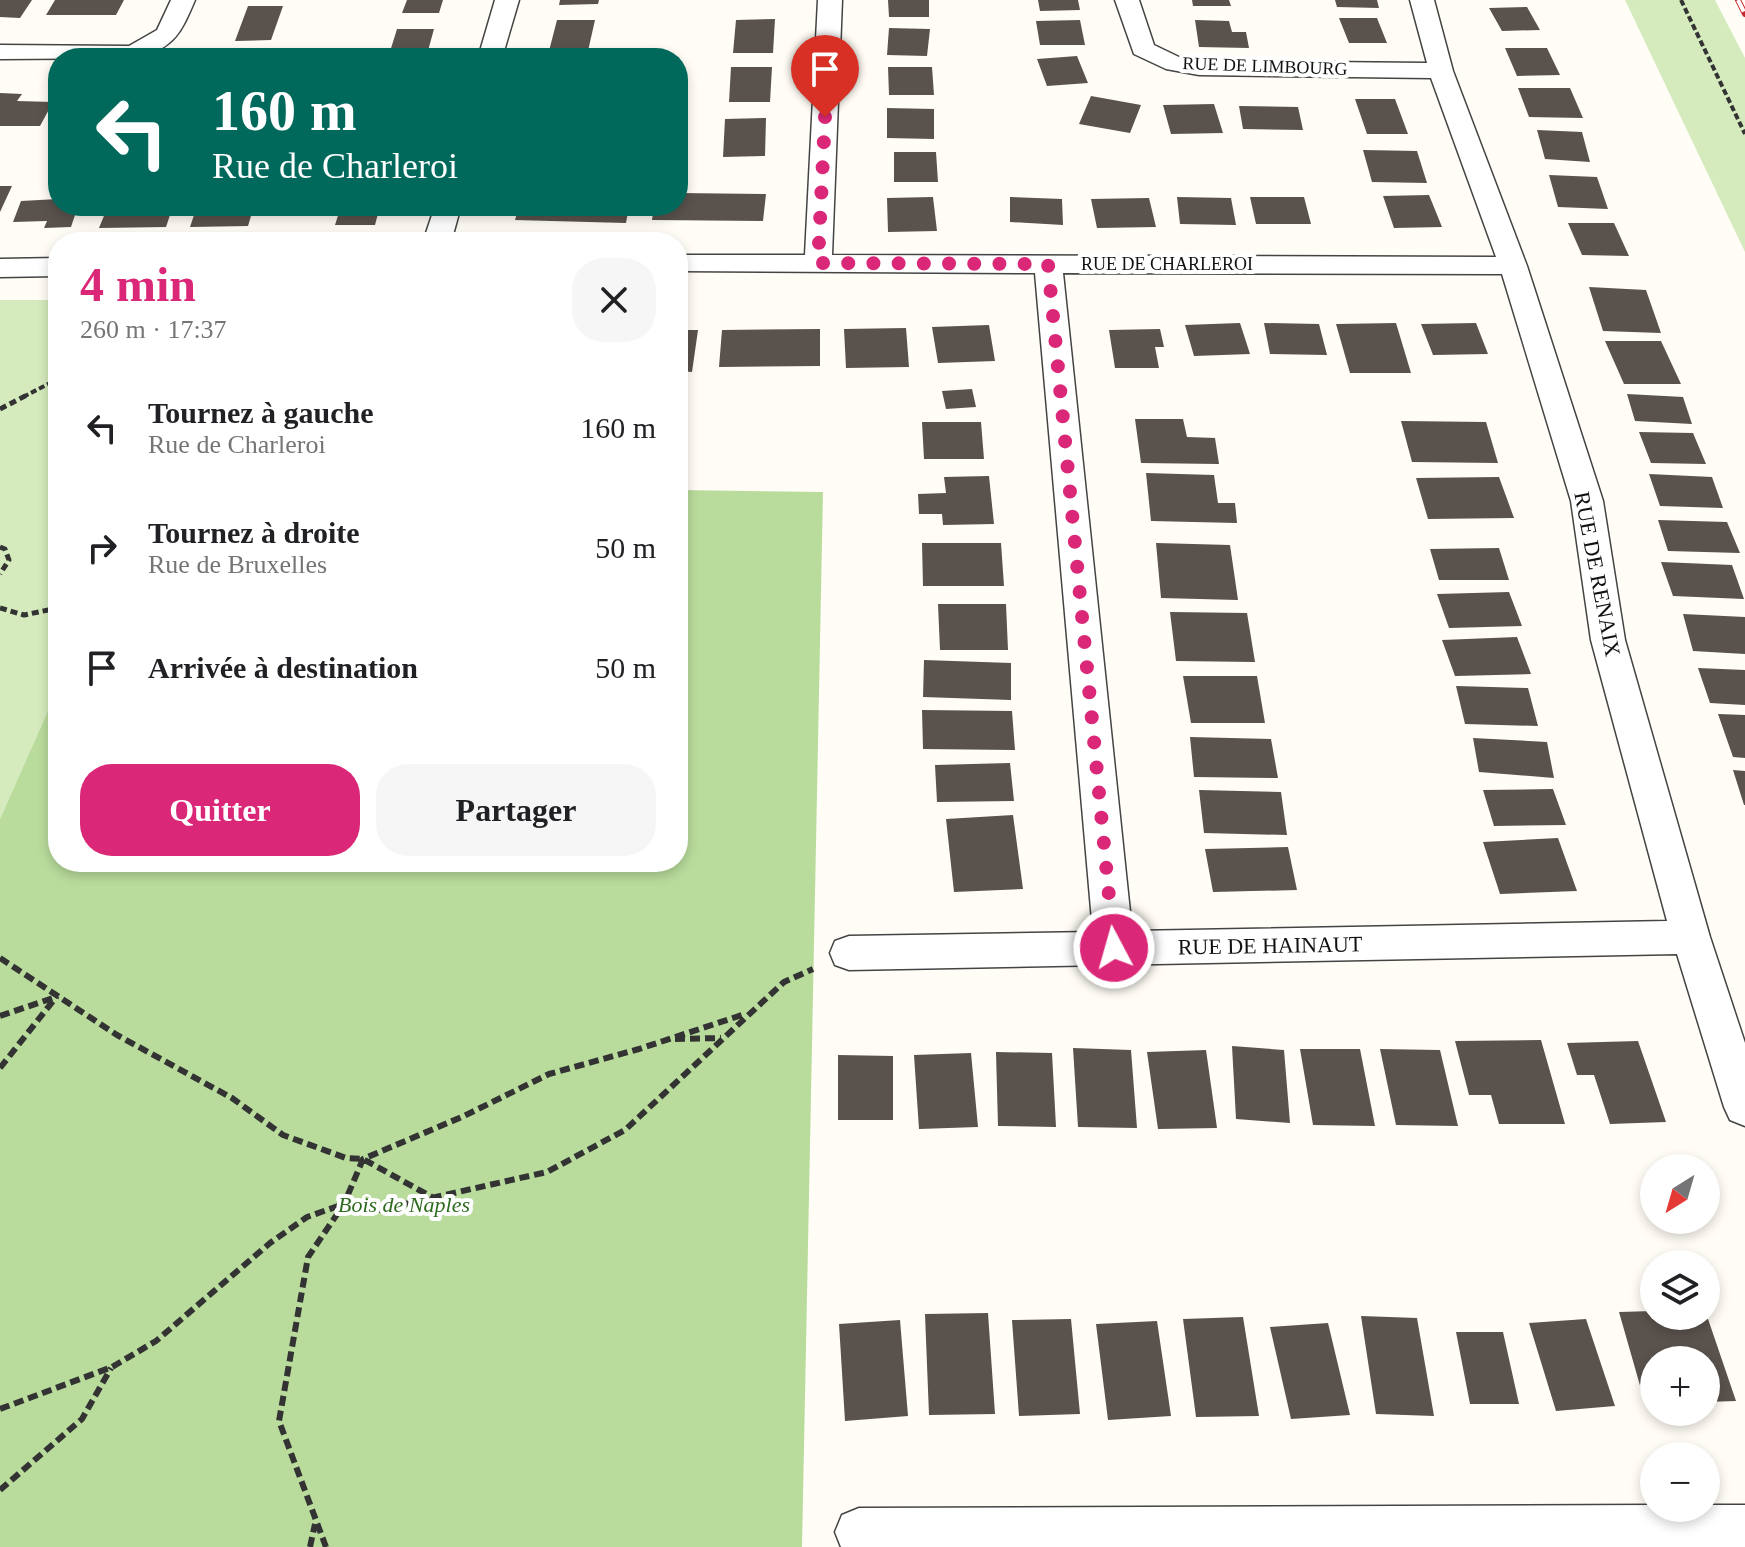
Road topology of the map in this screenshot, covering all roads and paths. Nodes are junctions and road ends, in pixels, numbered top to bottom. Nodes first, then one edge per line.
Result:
1 (183, 0) edge
2 (507, 0) edge
3 (830, 0) edge
4 (1127, 0) edge
5 (1422, 0) edge
6 (1681, 0) edge
7 (147, 48) edge
8 (493, 48) edge
9 (0, 52) edge
10 (48, 52) edge
11 (1441, 71) junction
12 (1745, 134) edge
13 (688, 263) edge
14 (818, 263) junction
15 (1048, 264) junction
16 (1513, 266) junction
17 (48, 267) edge
18 (0, 268) edge
19 (48, 384) edge
20 (0, 409) edge
21 (0, 547) edge
22 (0, 574) edge
23 (0, 608) edge
24 (48, 610) edge
25 (1691, 937) junction
26 (1114, 948) junction
27 (849, 953) joint
28 (0, 958) edge
29 (57, 996) junction
30 (748, 1013) junction
31 (0, 1016) edge
32 (722, 1038) junction
33 (668, 1040) junction
34 (0, 1068) edge
35 (1745, 1107) edge
36 (363, 1159) junction
37 (433, 1198) junction
38 (344, 1204) junction
39 (112, 1367) junction
40 (0, 1409) edge
41 (0, 1490) edge
42 (315, 1523) junction
43 (1745, 1529) edge
44 (859, 1532) dead end
45 (310, 1547) edge
46 (326, 1547) edge

1 - 7 street
2 - 8 street
3 - 14 street
4 - 11 street, RUE DE LIMBOURG
5 - 11 street, RUE DE RENAIX
6 - 12 path
9 - 10 street
11 - 16 street, RUE DE RENAIX
13 - 14 street, RUE DE CHARLEROI
14 - 15 street, RUE DE CHARLEROI
15 - 16 street, RUE DE CHARLEROI
15 - 26 street
16 - 25 street, RUE DE RENAIX
17 - 18 street
19 - 20 path
21 - 22 path
23 - 24 path
25 - 26 street, RUE DE HAINAUT
25 - 35 street, RUE DE RENAIX
26 - 27 street, RUE DE HAINAUT
27 - 30 path
28 - 29 path
29 - 31 path
29 - 34 path
29 - 36 path
30 - 32 path
30 - 33 path
32 - 33 path
32 - 37 path
33 - 36 path
36 - 37 path
36 - 38 path
37 - 38 path
38 - 39 path
38 - 42 path
39 - 40 path
39 - 41 path
42 - 45 path
42 - 46 path
43 - 44 street

